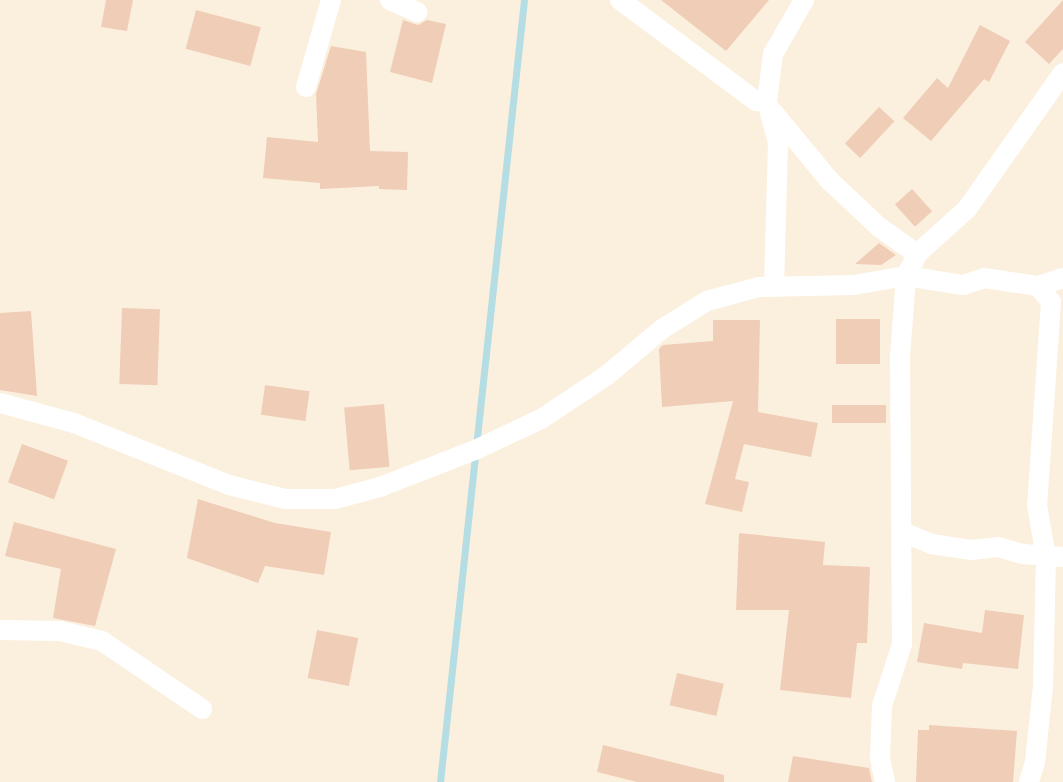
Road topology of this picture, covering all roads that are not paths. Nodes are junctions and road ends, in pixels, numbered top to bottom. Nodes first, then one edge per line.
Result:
1 (331, 0) edge
2 (390, 0) edge
3 (620, 0) edge
4 (804, 0) edge
5 (417, 12) dead end
6 (1063, 73) edge
7 (306, 87) dead end
8 (769, 106) junction
9 (917, 254) junction
10 (906, 276) junction
11 (1063, 278) edge
12 (774, 286) junction
13 (1038, 286) junction
14 (0, 403) edge
15 (1053, 442) edge
16 (902, 532) junction
17 (1054, 557) edge
18 (0, 630) edge
19 (202, 709) dead end
20 (885, 782) edge
21 (1029, 782) edge

1 - 7 street
2 - 5 street
3 - 8 street
4 - 8 street
6 - 9 street
8 - 9 street
8 - 12 street
9 - 10 street
10 - 12 street
10 - 13 street
10 - 16 street
11 - 13 street
12 - 14 street
13 - 15 street
15 - 17 street
16 - 17 street
16 - 20 street
17 - 21 street
18 - 19 street

